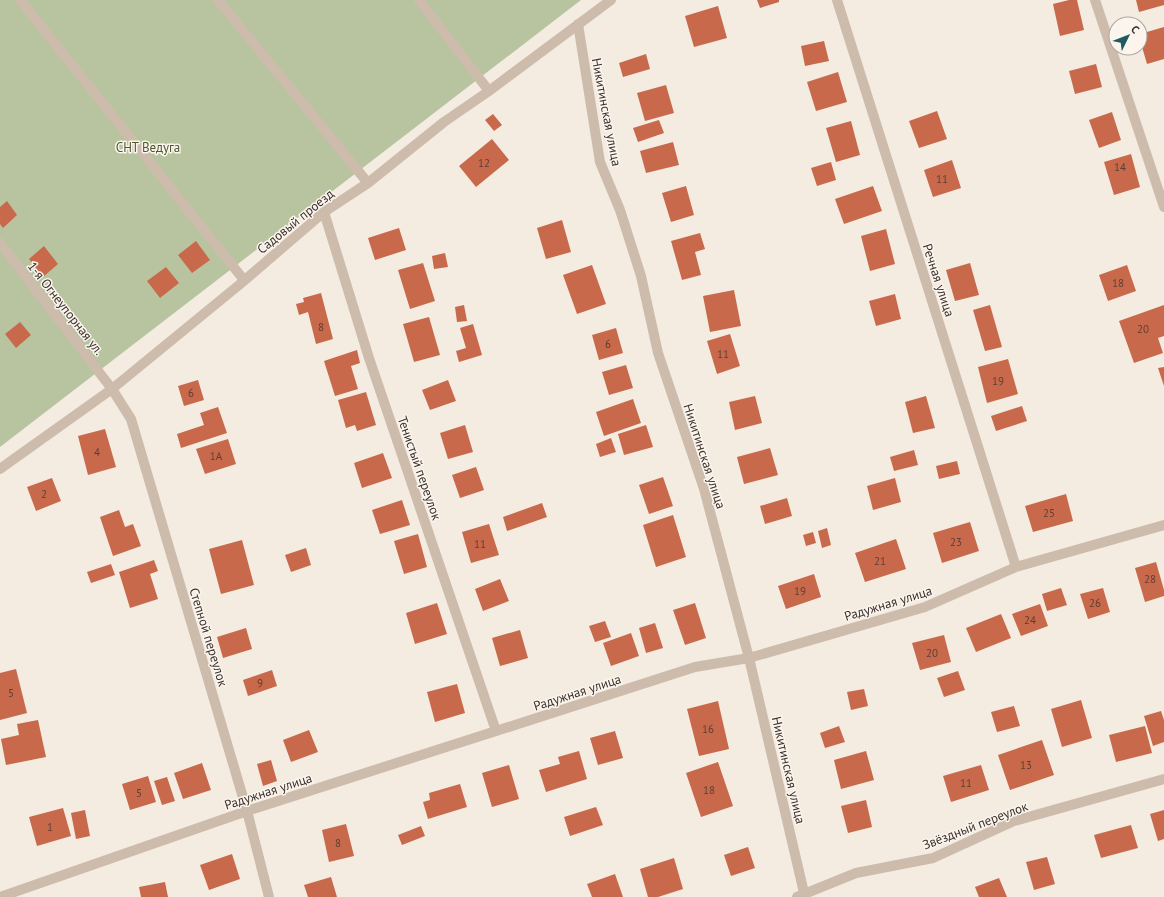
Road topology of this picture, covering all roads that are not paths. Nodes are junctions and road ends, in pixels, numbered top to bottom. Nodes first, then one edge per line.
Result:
1 (20, 0) edge
2 (218, 0) edge
3 (419, 0) edge
4 (611, 0) edge
5 (837, 0) edge
6 (1095, 0) edge
7 (578, 24) junction
8 (489, 91) junction
9 (368, 183) junction
10 (1164, 207) edge
11 (324, 212) junction
12 (0, 243) edge
13 (244, 280) junction
14 (112, 389) junction
15 (0, 469) edge
16 (1164, 525) edge
17 (1016, 567) junction
18 (750, 658) junction
19 (496, 730) junction
20 (1164, 779) edge
21 (247, 811) junction
22 (802, 896) edge
23 (0, 897) edge
24 (269, 897) edge

1 - 13 street
2 - 9 street
3 - 8 street
4 - 7 street, Садовый проезд
5 - 17 street, Речная улица
6 - 10 street
7 - 8 street, Садовый проезд
7 - 18 street, Никитинская улица
8 - 9 street, Садовый проезд
9 - 11 street, Садовый проезд
11 - 13 street, Садовый проезд
11 - 19 street, Тенистый переулок
12 - 14 street, 1-я Огнеупорная ул.
13 - 14 street, Садовый проезд
14 - 15 street, Садовый проезд
14 - 21 street, Степной переулок
16 - 17 street, Радужная улица
17 - 18 street, Радужная улица
18 - 19 street, Радужная улица
18 - 22 street, Никитинская улица
19 - 21 street, Радужная улица
20 - 22 street, Звёздный переулок
21 - 23 street, Радужная улица
21 - 24 street, Степной переулок

